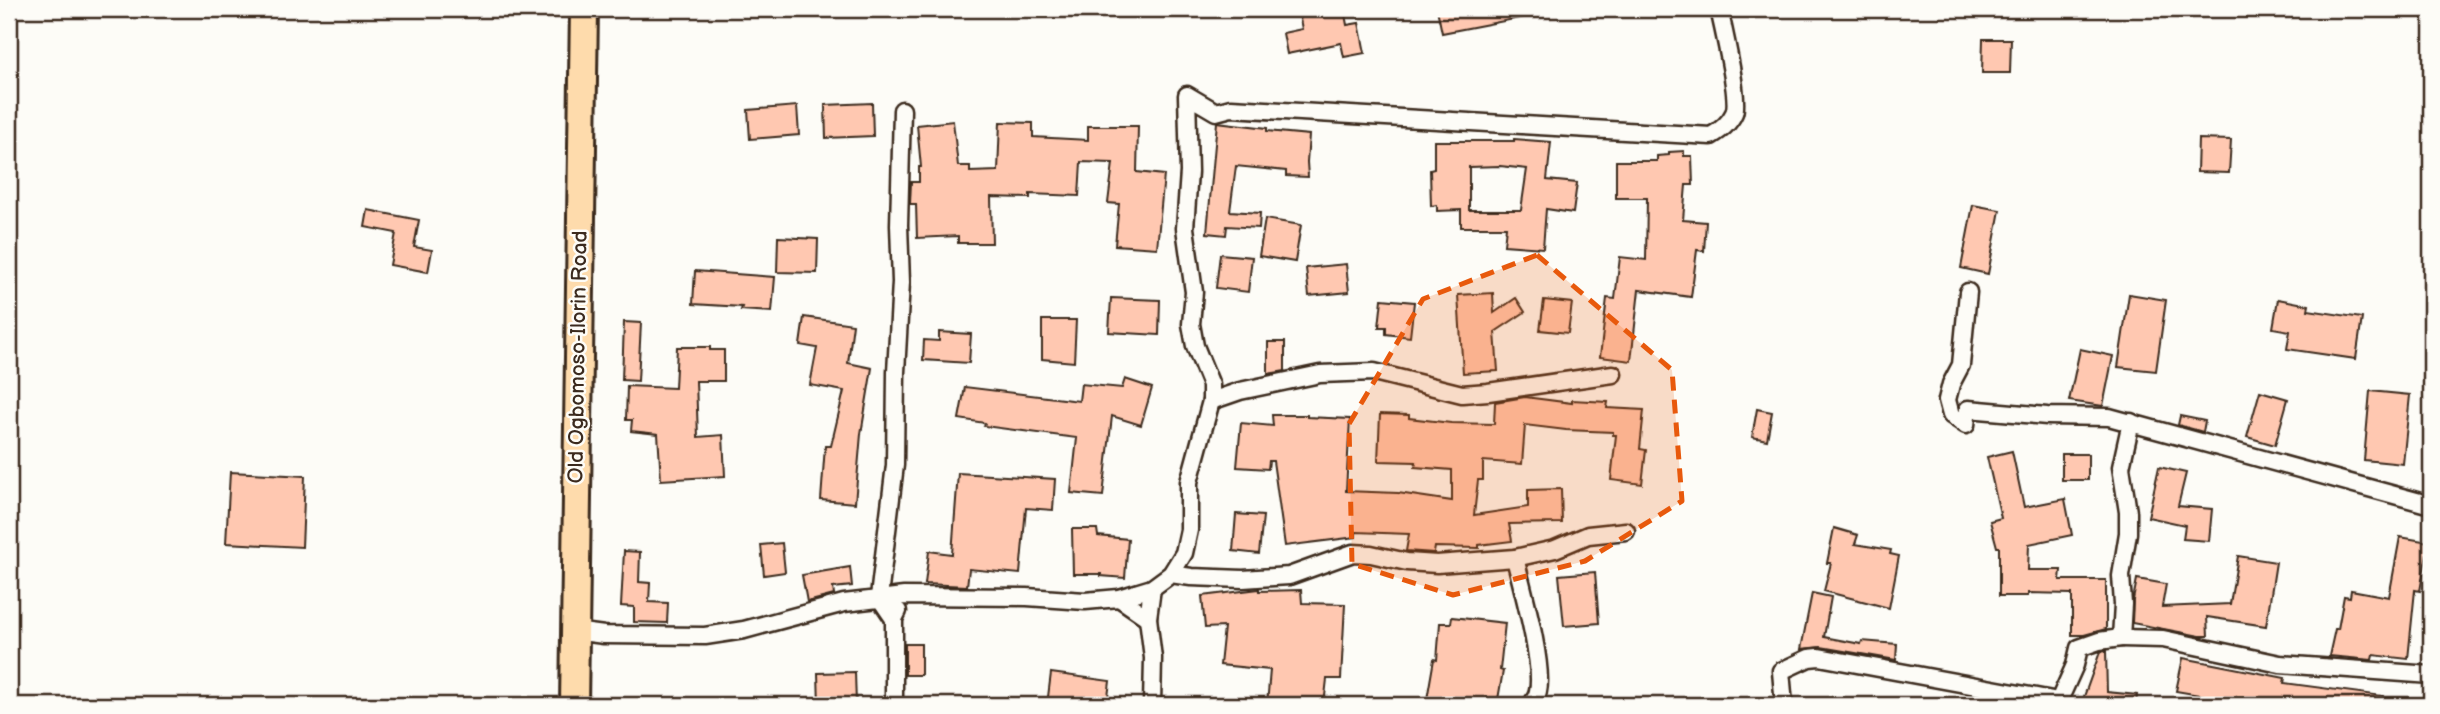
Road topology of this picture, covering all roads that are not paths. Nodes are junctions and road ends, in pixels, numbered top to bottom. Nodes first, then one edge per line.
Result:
1 (584, 9) edge
2 (1719, 9) edge
3 (902, 110) dead end
4 (1968, 292) dead end
5 (1613, 374) dead end
6 (1211, 401) junction
7 (2131, 422) junction
8 (2431, 505) edge
9 (1626, 531) dead end
10 (1515, 558) junction
11 (1171, 574) junction
12 (1152, 588) junction
13 (904, 596) junction
14 (878, 597) junction
15 (1119, 598) junction
16 (894, 618) junction
17 (1148, 618) junction
18 (574, 631) junction
19 (2121, 639) junction
20 (2431, 676) edge
21 (2057, 703) edge
22 (574, 705) edge
23 (894, 705) edge
24 (1152, 705) edge
25 (1531, 705) edge
26 (1784, 705) edge

1 - 18 highway, Old Ogbomoso-Ilorin Road
2 - 6 street
3 - 14 street
4 - 7 street
5 - 6 street
6 - 11 street
7 - 8 street
7 - 19 street
9 - 10 street
10 - 11 street
10 - 25 street
11 - 12 street
12 - 15 street
12 - 17 street
13 - 14 street
13 - 15 street
13 - 16 street
14 - 16 street
14 - 18 street
15 - 17 street
16 - 23 street
17 - 24 street
18 - 22 highway, Old Ogbomoso-Ilorin Road
19 - 20 street
19 - 21 street
21 - 26 street

